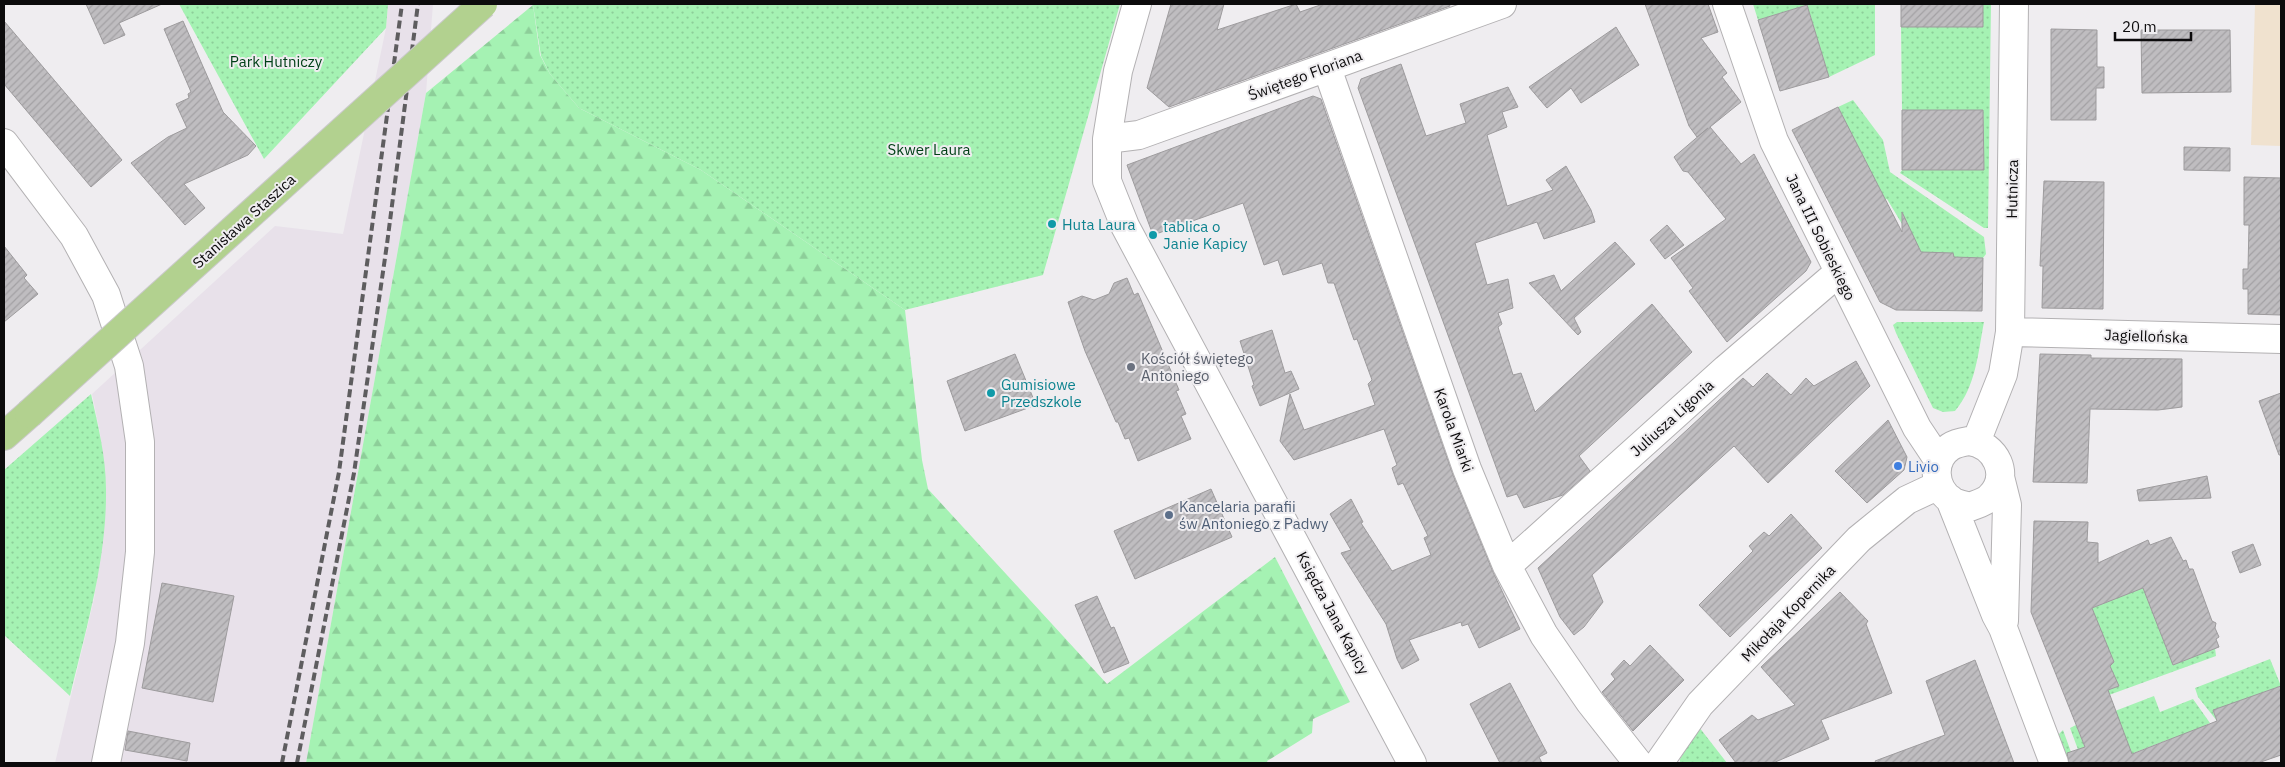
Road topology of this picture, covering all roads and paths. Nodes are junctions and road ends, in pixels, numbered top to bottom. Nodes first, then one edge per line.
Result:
1 (483, 4) edge
2 (1137, 4) edge
3 (1502, 4) edge
4 (1727, 4) edge
5 (2014, 4) edge
6 (1328, 68) junction
7 (1107, 139) junction
8 (4, 144) edge
9 (1839, 272) junction
10 (2010, 332) junction
11 (2281, 339) edge
12 (4, 436) edge
13 (1991, 458) junction
14 (1942, 482) junction
15 (1507, 566) junction
16 (2004, 628) junction
17 (106, 763) edge
18 (1412, 763) edge
19 (1638, 763) edge
20 (1658, 763) edge
21 (2054, 763) edge

1 - 12 main road, Stanisława Staszica, bridge
2 - 7 street, Księdza Jana Kapicy
3 - 6 street, Świętego Floriana
4 - 9 street, Jana III Sobieskiego
5 - 10 street, Hutnicza
6 - 7 street, Świętego Floriana
6 - 15 street, Karola Miarki
7 - 18 street, Księdza Jana Kapicy
8 - 17 street
9 - 14 street, Jana III Sobieskiego
9 - 15 street, Juliusza Ligonia
10 - 11 street, Jagiellońska
10 - 13 street, Hutnicza
13 - 14 street
13 - 14 street
13 - 16 street, Jana III Sobieskiego
14 - 16 street, Jana III Sobieskiego
14 - 20 street, Mikołaja Kopernika
15 - 19 street, Karola Miarki
16 - 21 street, Jana III Sobieskiego

